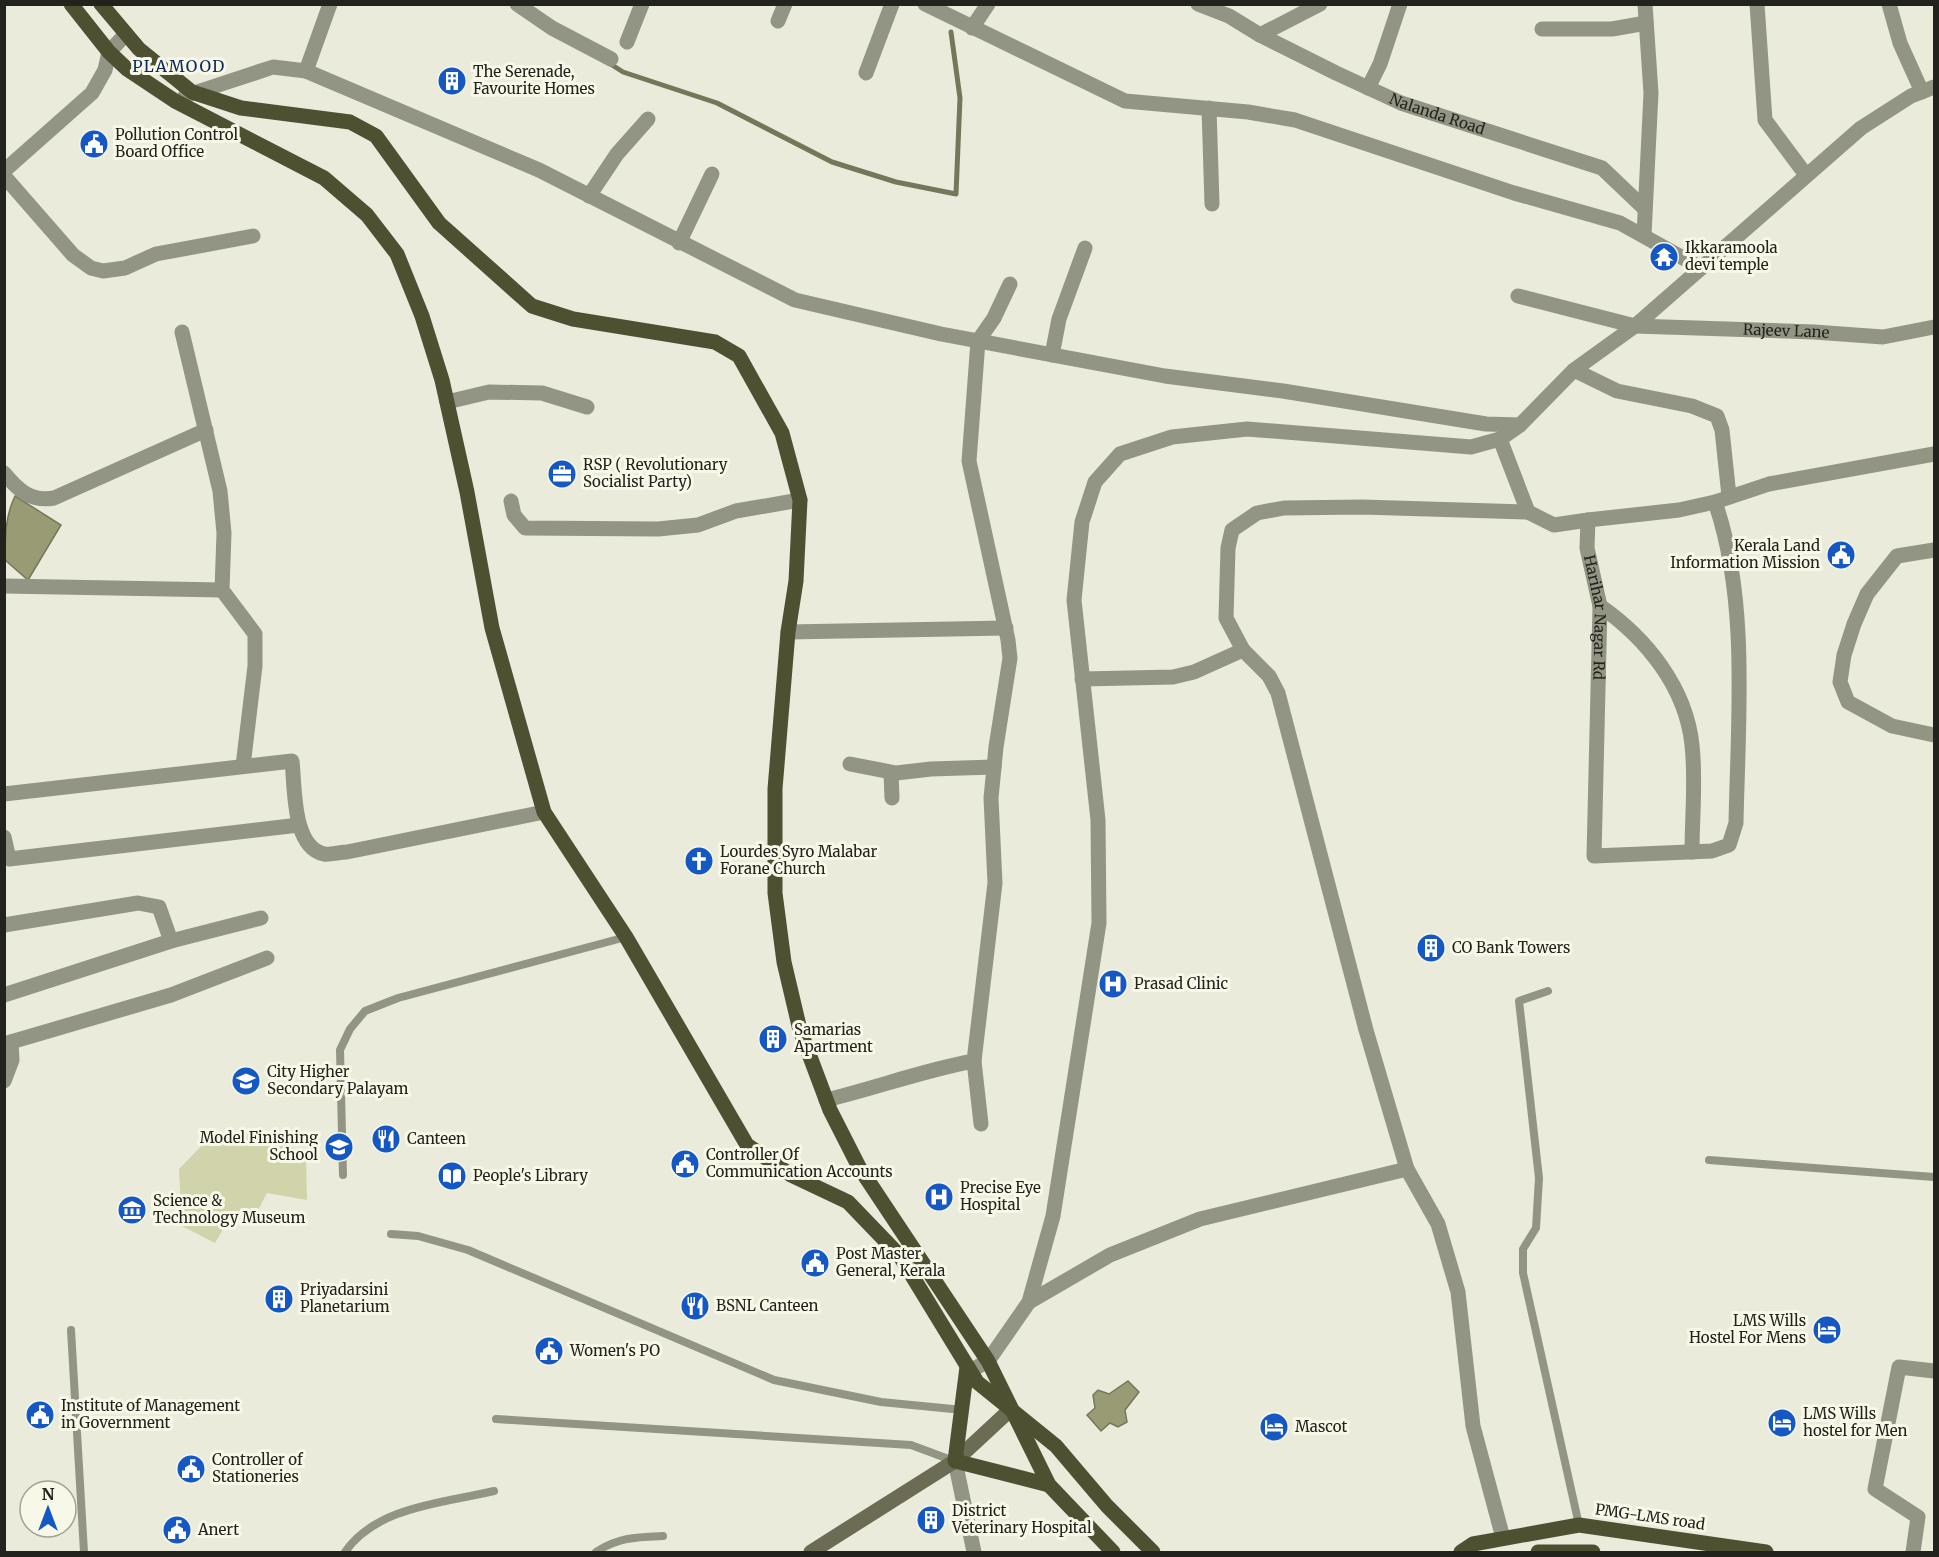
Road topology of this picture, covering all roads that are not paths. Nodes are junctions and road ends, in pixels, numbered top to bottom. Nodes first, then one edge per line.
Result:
1 (71, 4) edge
2 (101, 4) edge
3 (330, 4) edge
4 (517, 4) edge
5 (642, 4) edge
6 (785, 4) edge
7 (892, 4) edge
8 (925, 4) edge
9 (988, 4) edge
10 (1198, 4) edge
11 (1320, 4) edge
12 (1400, 4) edge
13 (1645, 4) edge
14 (1757, 4) edge
15 (1889, 4) edge
16 (778, 21) dead end
17 (1647, 23) junction
18 (972, 28) junction
19 (1542, 29) dead end
20 (126, 34) junction
21 (1260, 35) junction
22 (627, 42) dead end
23 (109, 52) junction
24 (611, 59) dead end
25 (306, 71) junction
26 (866, 74) dead end
27 (1368, 88) junction
28 (1928, 89) edge
29 (192, 92) junction
30 (175, 101) junction
31 (1209, 108) junction
32 (648, 119) dead end
33 (4, 171) edge
34 (712, 174) dead end
35 (1806, 175) junction
36 (4, 176) edge
37 (588, 196) junction
38 (1212, 204) dead end
39 (1644, 208) junction
40 (1644, 235) junction
41 (253, 236) dead end
42 (678, 243) junction
43 (1085, 248) dead end
44 (1701, 268) junction
45 (1010, 284) dead end
46 (1518, 296) dead end
47 (1635, 326) junction
48 (1935, 327) edge
49 (182, 333) dead end
50 (978, 341) junction
51 (1052, 355) junction
52 (1574, 370) junction
53 (447, 402) junction
54 (587, 408) dead end
55 (1520, 425) junction
56 (206, 430) junction
57 (1500, 440) junction
58 (1935, 454) edge
59 (4, 473) edge
60 (10, 492) edge
61 (1722, 499) junction
62 (800, 500) junction
63 (511, 501) dead end
64 (1528, 512) junction
65 (1588, 520) junction
66 (1935, 549) edge
67 (4, 586) edge
68 (222, 590) junction
69 (1600, 606) junction
70 (1005, 628) junction
71 (788, 632) junction
72 (1243, 651) junction
73 (1083, 679) junction
74 (1935, 735) edge
75 (850, 764) dead end
76 (243, 766) junction
77 (994, 767) junction
78 (891, 773) junction
79 (4, 794) edge
80 (892, 798) dead end
81 (544, 812) junction
82 (298, 825) junction
83 (4, 837) edge
84 (1692, 852) junction
85 (261, 918) dead end
86 (4, 925) edge
87 (626, 937) junction
88 (171, 941) junction
89 (267, 958) dead end
90 (1548, 991) dead end
91 (4, 995) edge
92 (8, 1043) edge
93 (974, 1061) junction
94 (4, 1081) edge
95 (826, 1100) junction
96 (981, 1124) dead end
97 (1709, 1160) dead end
98 (1407, 1169) junction
99 (343, 1175) dead end
100 (1935, 1177) edge
101 (391, 1234) dead end
102 (1029, 1302) junction
103 (71, 1330) dead end
104 (988, 1362) junction
105 (968, 1369) junction
106 (1935, 1371) edge
107 (963, 1410) junction
108 (1010, 1410) junction
109 (496, 1419) dead end
110 (955, 1461) junction
111 (1050, 1485) junction
112 (495, 1491) dead end
113 (1579, 1525) junction
114 (663, 1536) dead end
115 (1503, 1538) junction
116 (84, 1552) edge
117 (345, 1552) edge
118 (596, 1552) edge
119 (811, 1552) edge
120 (974, 1552) edge
121 (1113, 1552) edge
122 (1153, 1552) edge
123 (1461, 1552) edge
124 (1538, 1552) edge
125 (1593, 1552) edge
126 (1766, 1552) edge
127 (1913, 1552) edge

1 - 23 main road
2 - 20 main road
3 - 25 street
4 - 24 street
5 - 22 street
6 - 16 street
7 - 26 street
8 - 18 street
9 - 18 street
10 - 21 street, Nalanda Road
11 - 21 street
12 - 27 street
13 - 17 street
14 - 35 street
15 - 28 street
17 - 19 street
17 - 39 street
18 - 31 street
20 - 23 street
20 - 29 main road
21 - 27 street, Nalanda Road
23 - 30 main road
23 - 33 street
25 - 29 street
25 - 37 street
27 - 39 street, Nalanda Road
28 - 35 street
29 - 30 street
29 - 62 main road
30 - 53 main road
31 - 38 street
31 - 40 street
32 - 37 street
34 - 42 street
35 - 44 street
36 - 41 street
37 - 42 street
39 - 40 street
40 - 44 street
42 - 50 street
43 - 51 street
44 - 47 street
45 - 50 street
46 - 47 street, Rajeev Lane
47 - 48 street, Rajeev Lane
47 - 52 street
49 - 56 street
50 - 51 street
50 - 70 street
51 - 55 street
52 - 55 street
52 - 61 street
53 - 54 street
53 - 81 main road
55 - 57 street
56 - 60 street
56 - 68 street
57 - 64 street
57 - 73 street
58 - 61 street
59 - 60 street
61 - 65 street
61 - 84 street
62 - 63 street
62 - 71 main road
64 - 65 street
64 - 72 street
65 - 69 street, Harihar Nagar Rd
66 - 74 street
67 - 68 street
68 - 76 street
69 - 84 street
69 - 84 street, Harihar Nagar Rd
70 - 71 street
70 - 77 street
71 - 95 main road
72 - 73 street
72 - 98 street
73 - 102 street
75 - 78 street
76 - 79 street
76 - 82 street
77 - 78 street
77 - 93 street
78 - 80 street
81 - 82 street
81 - 87 main road
82 - 83 street
85 - 88 street
86 - 88 street
87 - 99 lane
87 - 105 main road
88 - 91 street
89 - 92 street
90 - 113 lane
92 - 94 street
93 - 95 street
93 - 96 street
95 - 104 main road
97 - 100 lane
98 - 102 street
98 - 115 street
101 - 107 lane
102 - 104 street
103 - 116 lane
104 - 105 street
104 - 108 main road
105 - 107 main road
105 - 108 main road
106 - 127 street
107 - 110 main road
108 - 110 main road
108 - 111 main road
108 - 122 main road
109 - 110 lane
110 - 111 main road
110 - 119 main road
110 - 120 street
111 - 121 main road
112 - 117 lane
113 - 115 main road, PMG-LMS road
113 - 126 main road, PMG-LMS road
114 - 118 lane
115 - 123 main road, PMG-LMS road
124 - 125 main road

